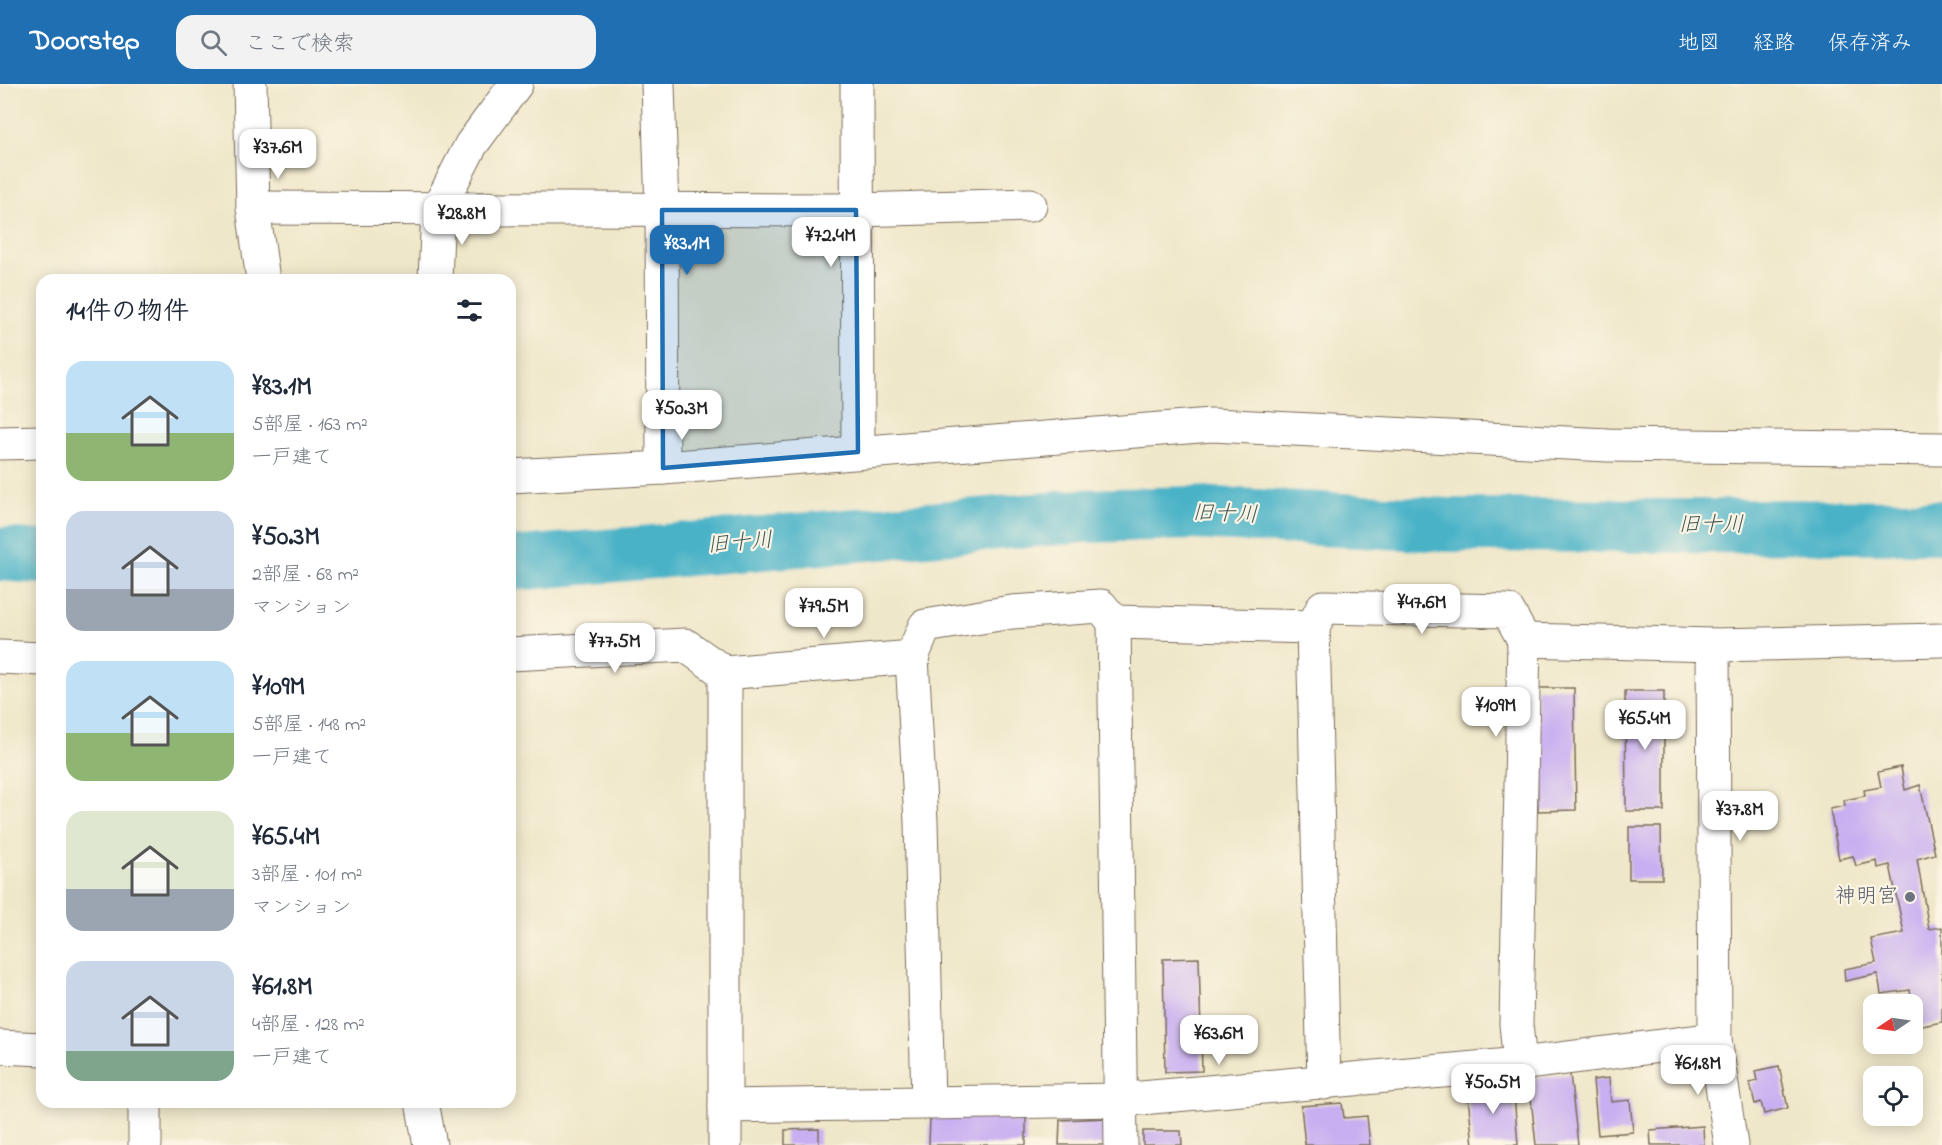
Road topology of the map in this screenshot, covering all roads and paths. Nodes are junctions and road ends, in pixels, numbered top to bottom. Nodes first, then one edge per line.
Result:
1 (250, 84) edge
2 (516, 84) edge
3 (658, 84) edge
4 (857, 84) edge
5 (1030, 205) dead end
6 (253, 208) junction
7 (438, 209) junction
8 (662, 210) junction
9 (856, 210) junction
10 (262, 274) edge
11 (435, 274) edge
12 (36, 442) edge
13 (0, 443) edge
14 (1942, 449) edge
15 (858, 452) junction
16 (663, 468) junction
17 (516, 476) edge
18 (1114, 622) junction
19 (1313, 627) junction
20 (1524, 640) junction
21 (1942, 640) edge
22 (1713, 645) junction
23 (516, 654) edge
24 (0, 657) edge
25 (912, 657) junction
26 (36, 658) edge
27 (725, 673) junction
28 (1715, 1039) junction
29 (0, 1047) edge
30 (36, 1049) edge
31 (1520, 1064) junction
32 (1324, 1083) junction
33 (1119, 1100) junction
34 (928, 1102) junction
35 (725, 1106) junction
36 (145, 1108) edge
37 (423, 1108) edge
38 (146, 1145) edge
39 (430, 1145) edge
40 (725, 1145) edge
41 (1121, 1145) edge
42 (1731, 1145) edge

1 - 6 street
2 - 7 street
3 - 8 street
4 - 9 street
5 - 9 street
6 - 7 street
6 - 10 street
7 - 8 street
7 - 11 street
8 - 9 street
8 - 16 street
9 - 15 street
12 - 13 street
14 - 15 street
15 - 16 street
16 - 17 street
18 - 19 street
18 - 25 street
18 - 33 street
19 - 20 street
19 - 32 street
20 - 22 street
20 - 31 street
21 - 22 street
22 - 28 street
23 - 27 street
24 - 26 street
25 - 27 street
25 - 34 street
27 - 35 street
28 - 31 street
28 - 42 street
29 - 30 street
31 - 32 street
32 - 33 street
33 - 34 street
33 - 41 street
34 - 35 street
35 - 40 street
36 - 38 street
37 - 39 street

